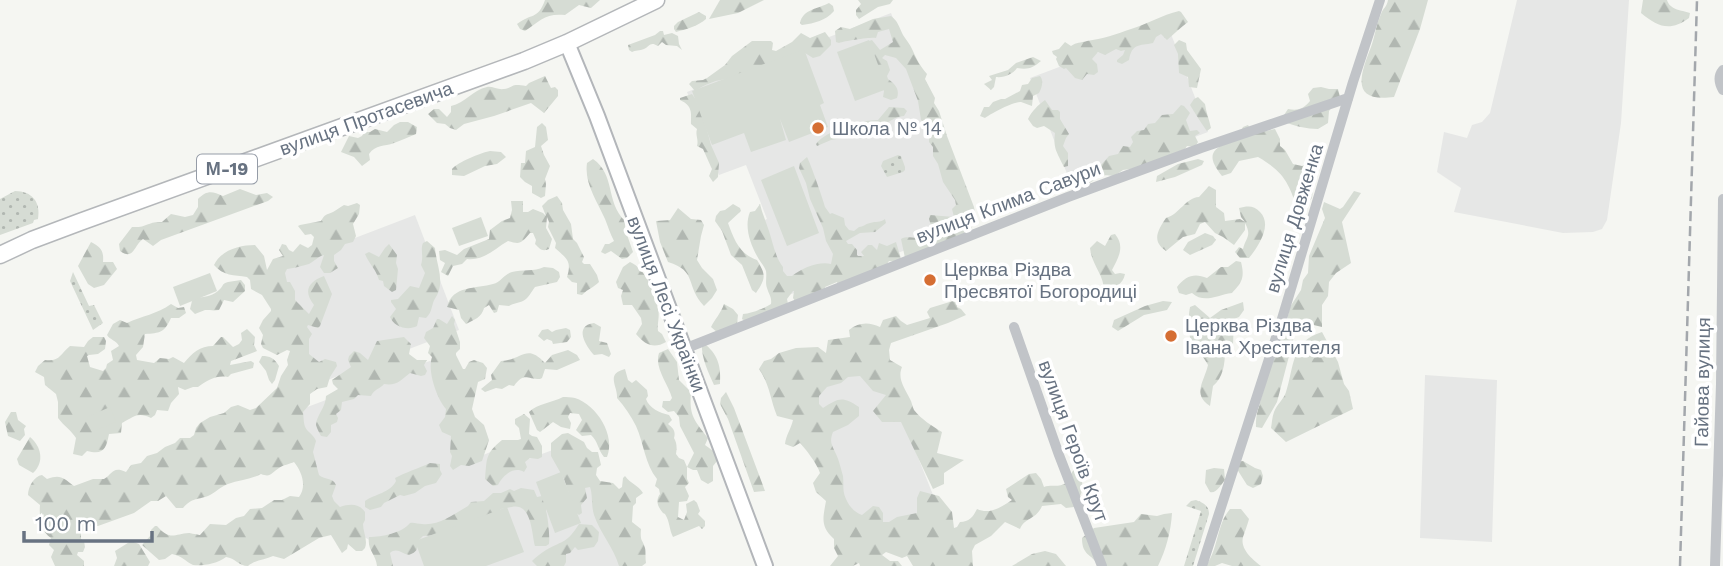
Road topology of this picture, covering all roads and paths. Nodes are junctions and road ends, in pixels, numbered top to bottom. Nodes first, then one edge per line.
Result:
1 (656, 0) edge
2 (1380, 0) edge
3 (567, 43) junction
4 (1723, 70) edge
5 (1723, 90) edge
6 (1348, 98) junction
7 (1723, 199) edge
8 (32, 240) junction
9 (0, 247) edge
10 (0, 254) edge
11 (1014, 327) dead end
12 (684, 349) junction
13 (765, 566) edge
14 (1102, 566) edge
15 (1202, 566) edge
16 (1715, 566) edge

1 - 3 highway, вулиця Протасевича / М-19
2 - 6 street, вулиця Довженка
3 - 8 highway, вулиця Протасевича / М-19
3 - 12 main road, вулиця Лесі Українки
4 - 5 street
6 - 12 street, вулиця Клима Савури
6 - 15 street, вулиця Довженка
7 - 16 street, Гайова вулиця
8 - 9 highway, вулиця Протасевича / М-19
8 - 10 highway, вулиця Протасевича / М-19
11 - 14 street, вулиця Героїв Крут
12 - 13 main road, вулиця Лесі Українки

